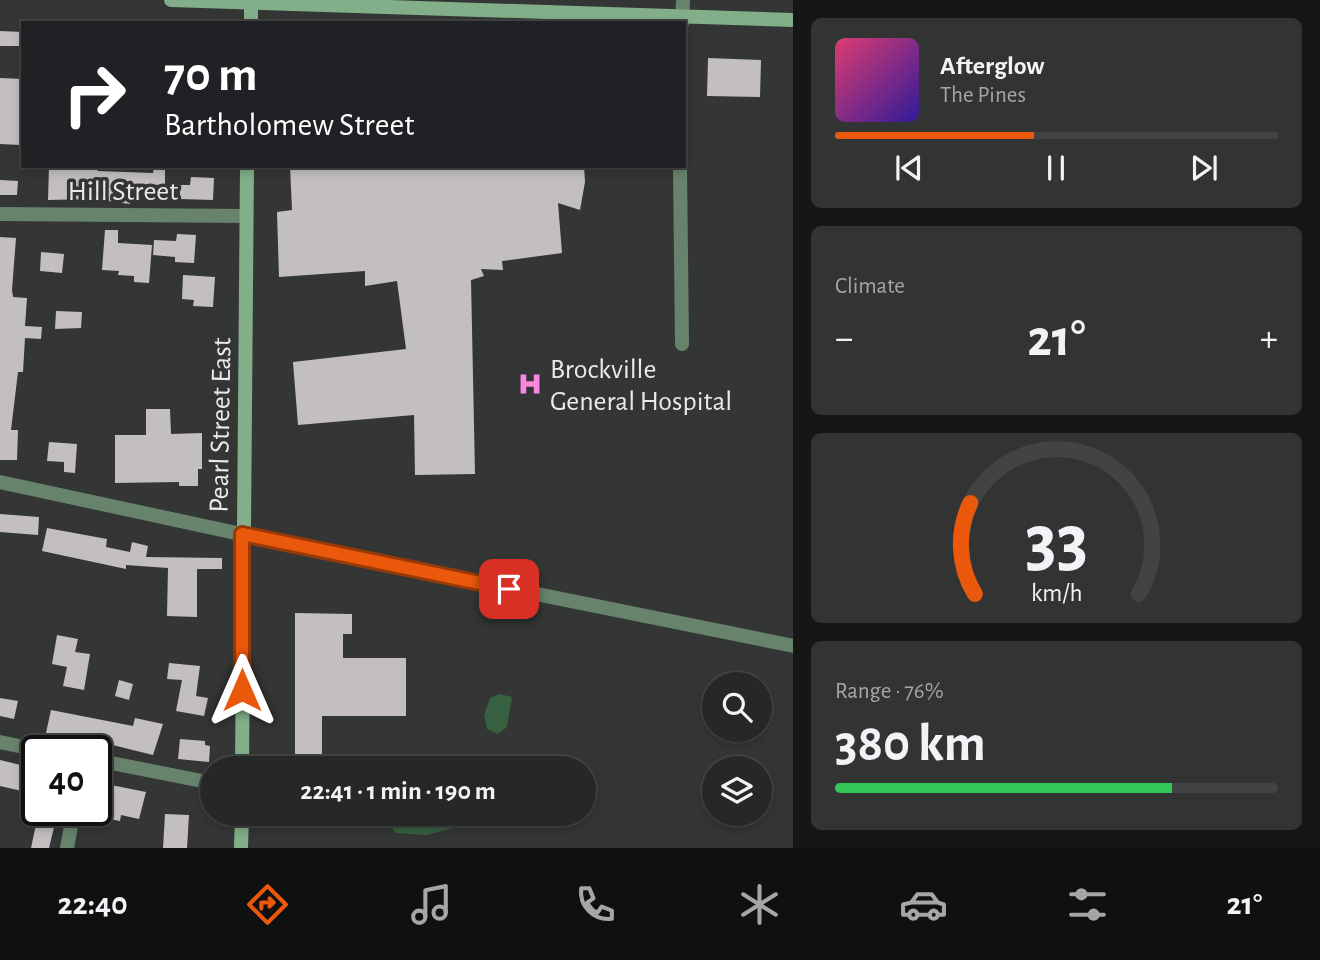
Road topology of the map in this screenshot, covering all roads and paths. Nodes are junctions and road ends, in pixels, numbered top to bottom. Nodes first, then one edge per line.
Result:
1 (171, 0) edge
2 (251, 1) edge
3 (465, 5) edge
4 (682, 13) edge
5 (793, 20) edge
6 (251, 21) edge
7 (247, 168) edge
8 (680, 168) edge
9 (0, 214) edge
10 (246, 216) junction
11 (682, 344) dead end
12 (0, 482) edge
13 (242, 534) junction
14 (793, 646) edge
15 (0, 742) edge
16 (21, 746) edge
17 (242, 756) edge
18 (112, 764) edge
19 (200, 781) edge
20 (71, 826) edge
21 (242, 826) edge
22 (67, 848) edge
23 (241, 848) edge

1 - 2 street
2 - 3 street
2 - 6 street
3 - 4 street
4 - 5 street
7 - 10 street, Pearl Street East
8 - 11 street
9 - 10 street, Hill Street
10 - 13 street, Pearl Street East
12 - 13 street
13 - 14 street
13 - 17 street, Pearl Street East
15 - 16 street
18 - 19 street
20 - 22 street
21 - 23 street

